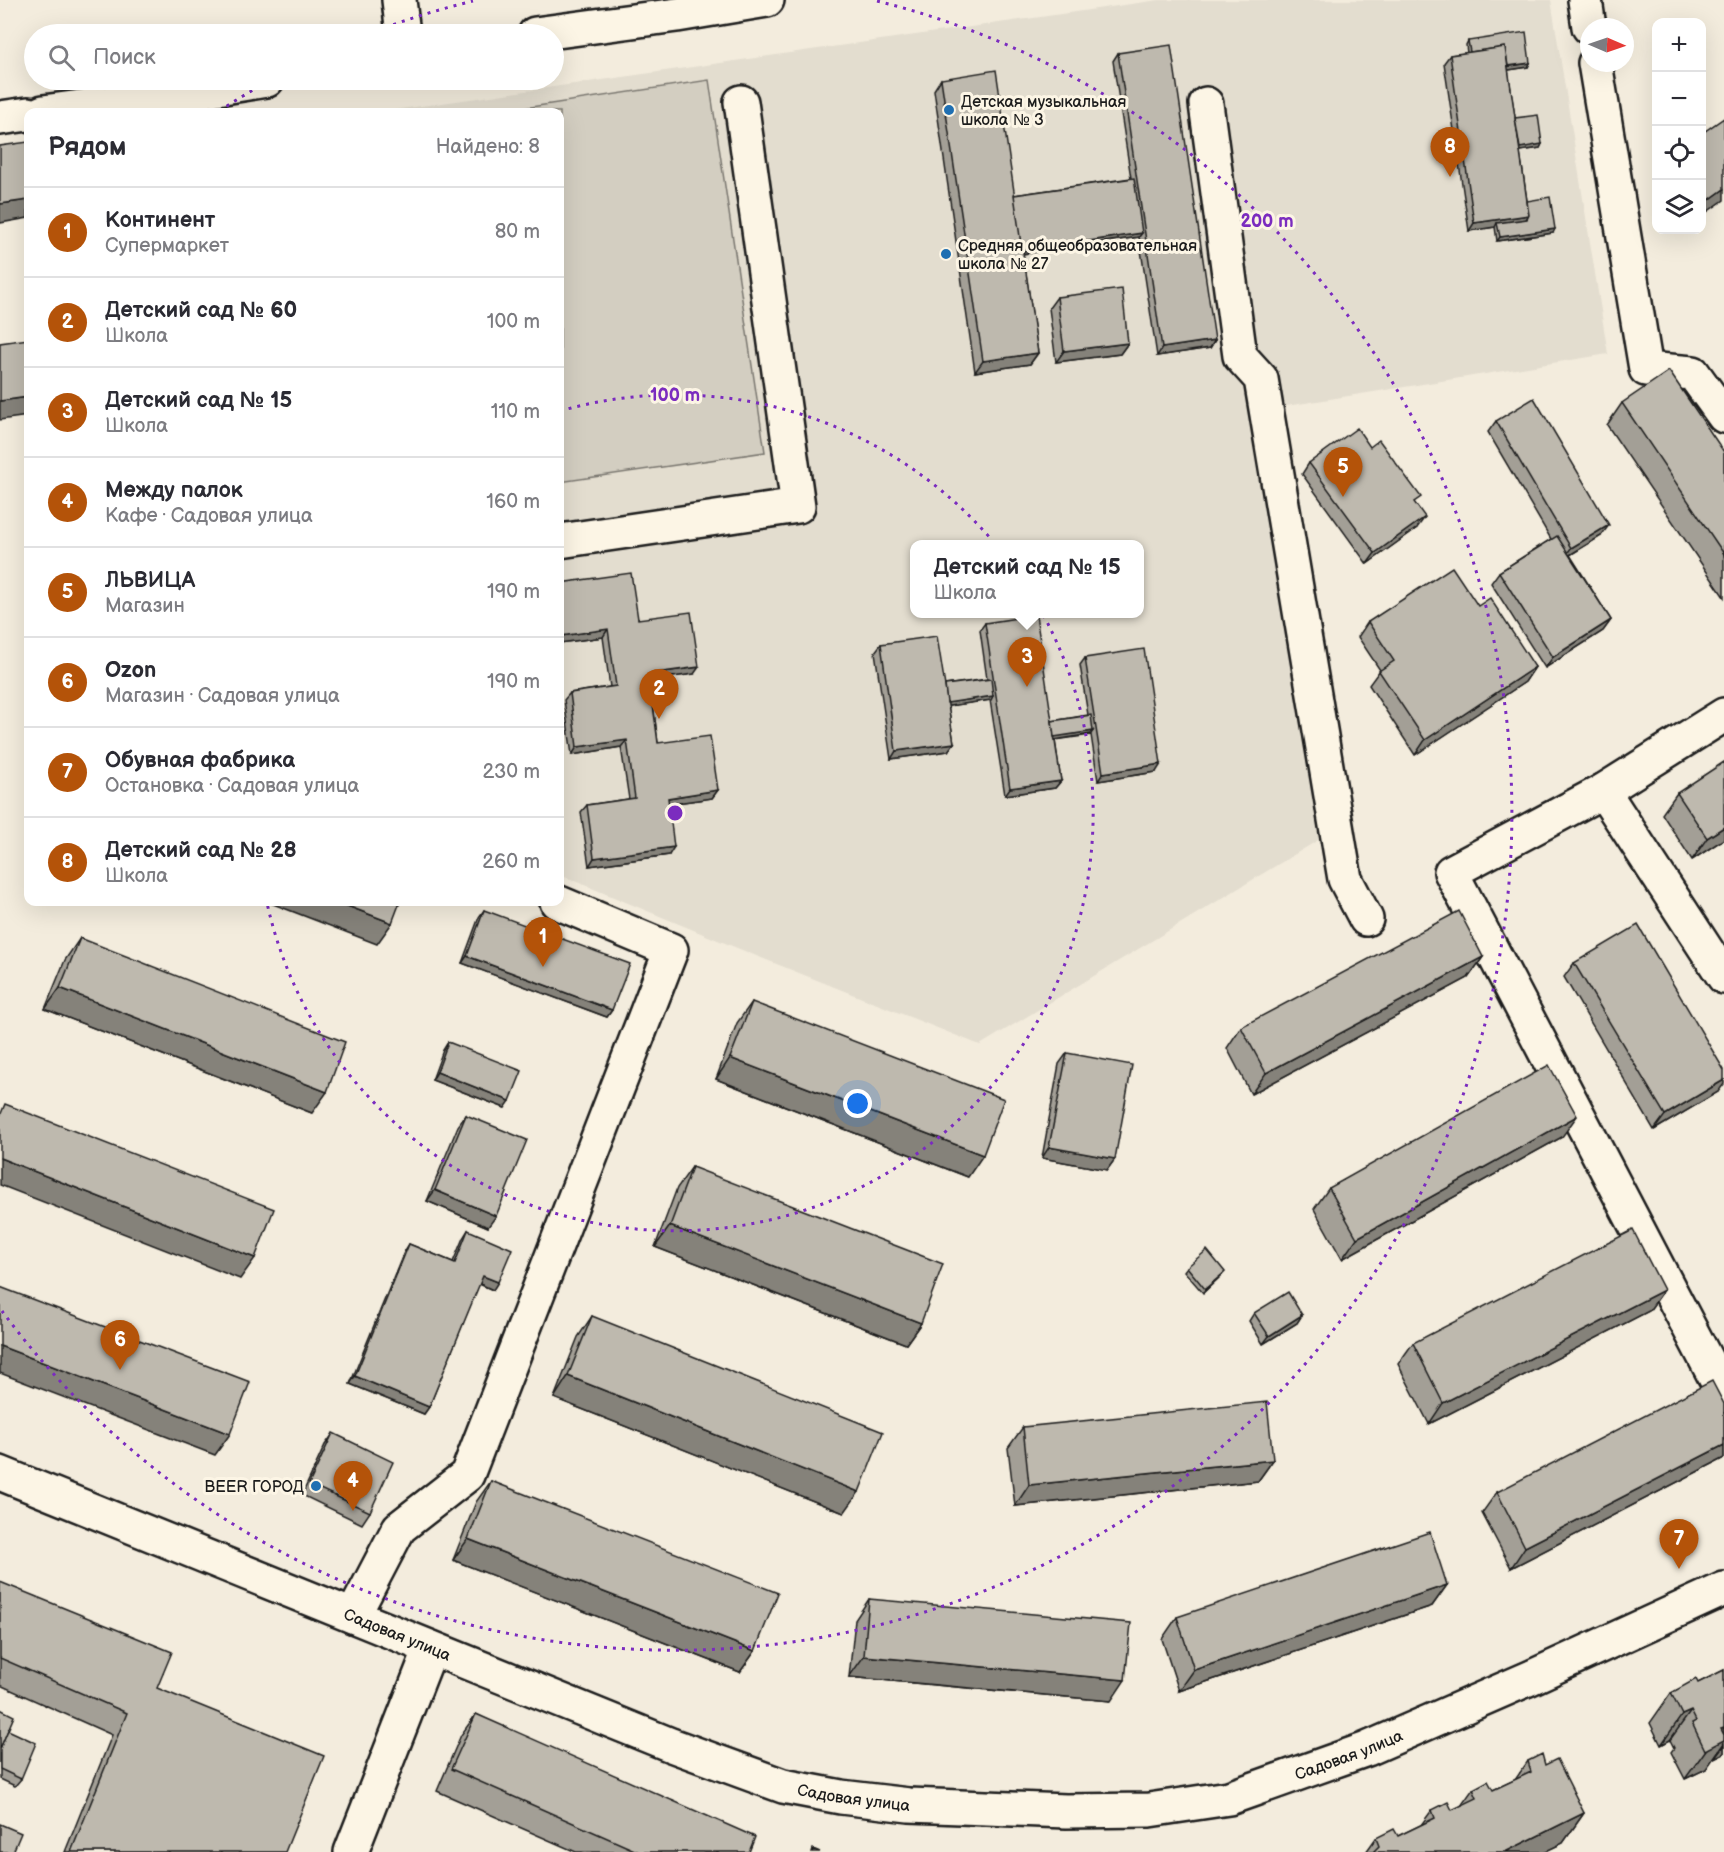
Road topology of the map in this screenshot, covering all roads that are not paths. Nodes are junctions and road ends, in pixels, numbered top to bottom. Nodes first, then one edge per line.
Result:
1 (399, 0) edge
2 (1585, 0) edge
3 (751, 1) edge
4 (1588, 18) edge
5 (403, 24) edge
6 (564, 30) edge
7 (1596, 72) edge
8 (234, 90) edge
9 (195, 102) edge
10 (741, 102) dead end
11 (1206, 104) dead end
12 (104, 108) edge
13 (24, 115) edge
14 (0, 118) edge
15 (1724, 416) edge
16 (564, 540) edge
17 (1724, 715) edge
18 (1603, 791) junction
19 (564, 905) edge
20 (1366, 919) dead end
21 (1724, 977) edge
22 (1724, 1394) edge
23 (0, 1473) edge
24 (1724, 1589) edge
25 (353, 1616) junction
26 (431, 1648) junction
27 (351, 1852) edge

1 - 5 main road
2 - 4 main road
3 - 6 main road
7 - 15 main road
8 - 9 main road
9 - 12 main road
10 - 16 main road
11 - 20 main road
13 - 14 main road
17 - 18 main road
18 - 21 main road
18 - 22 main road
19 - 25 main road
23 - 25 main road, Садовая улица
24 - 26 main road, Садовая улица
25 - 26 main road, Садовая улица
26 - 27 main road

